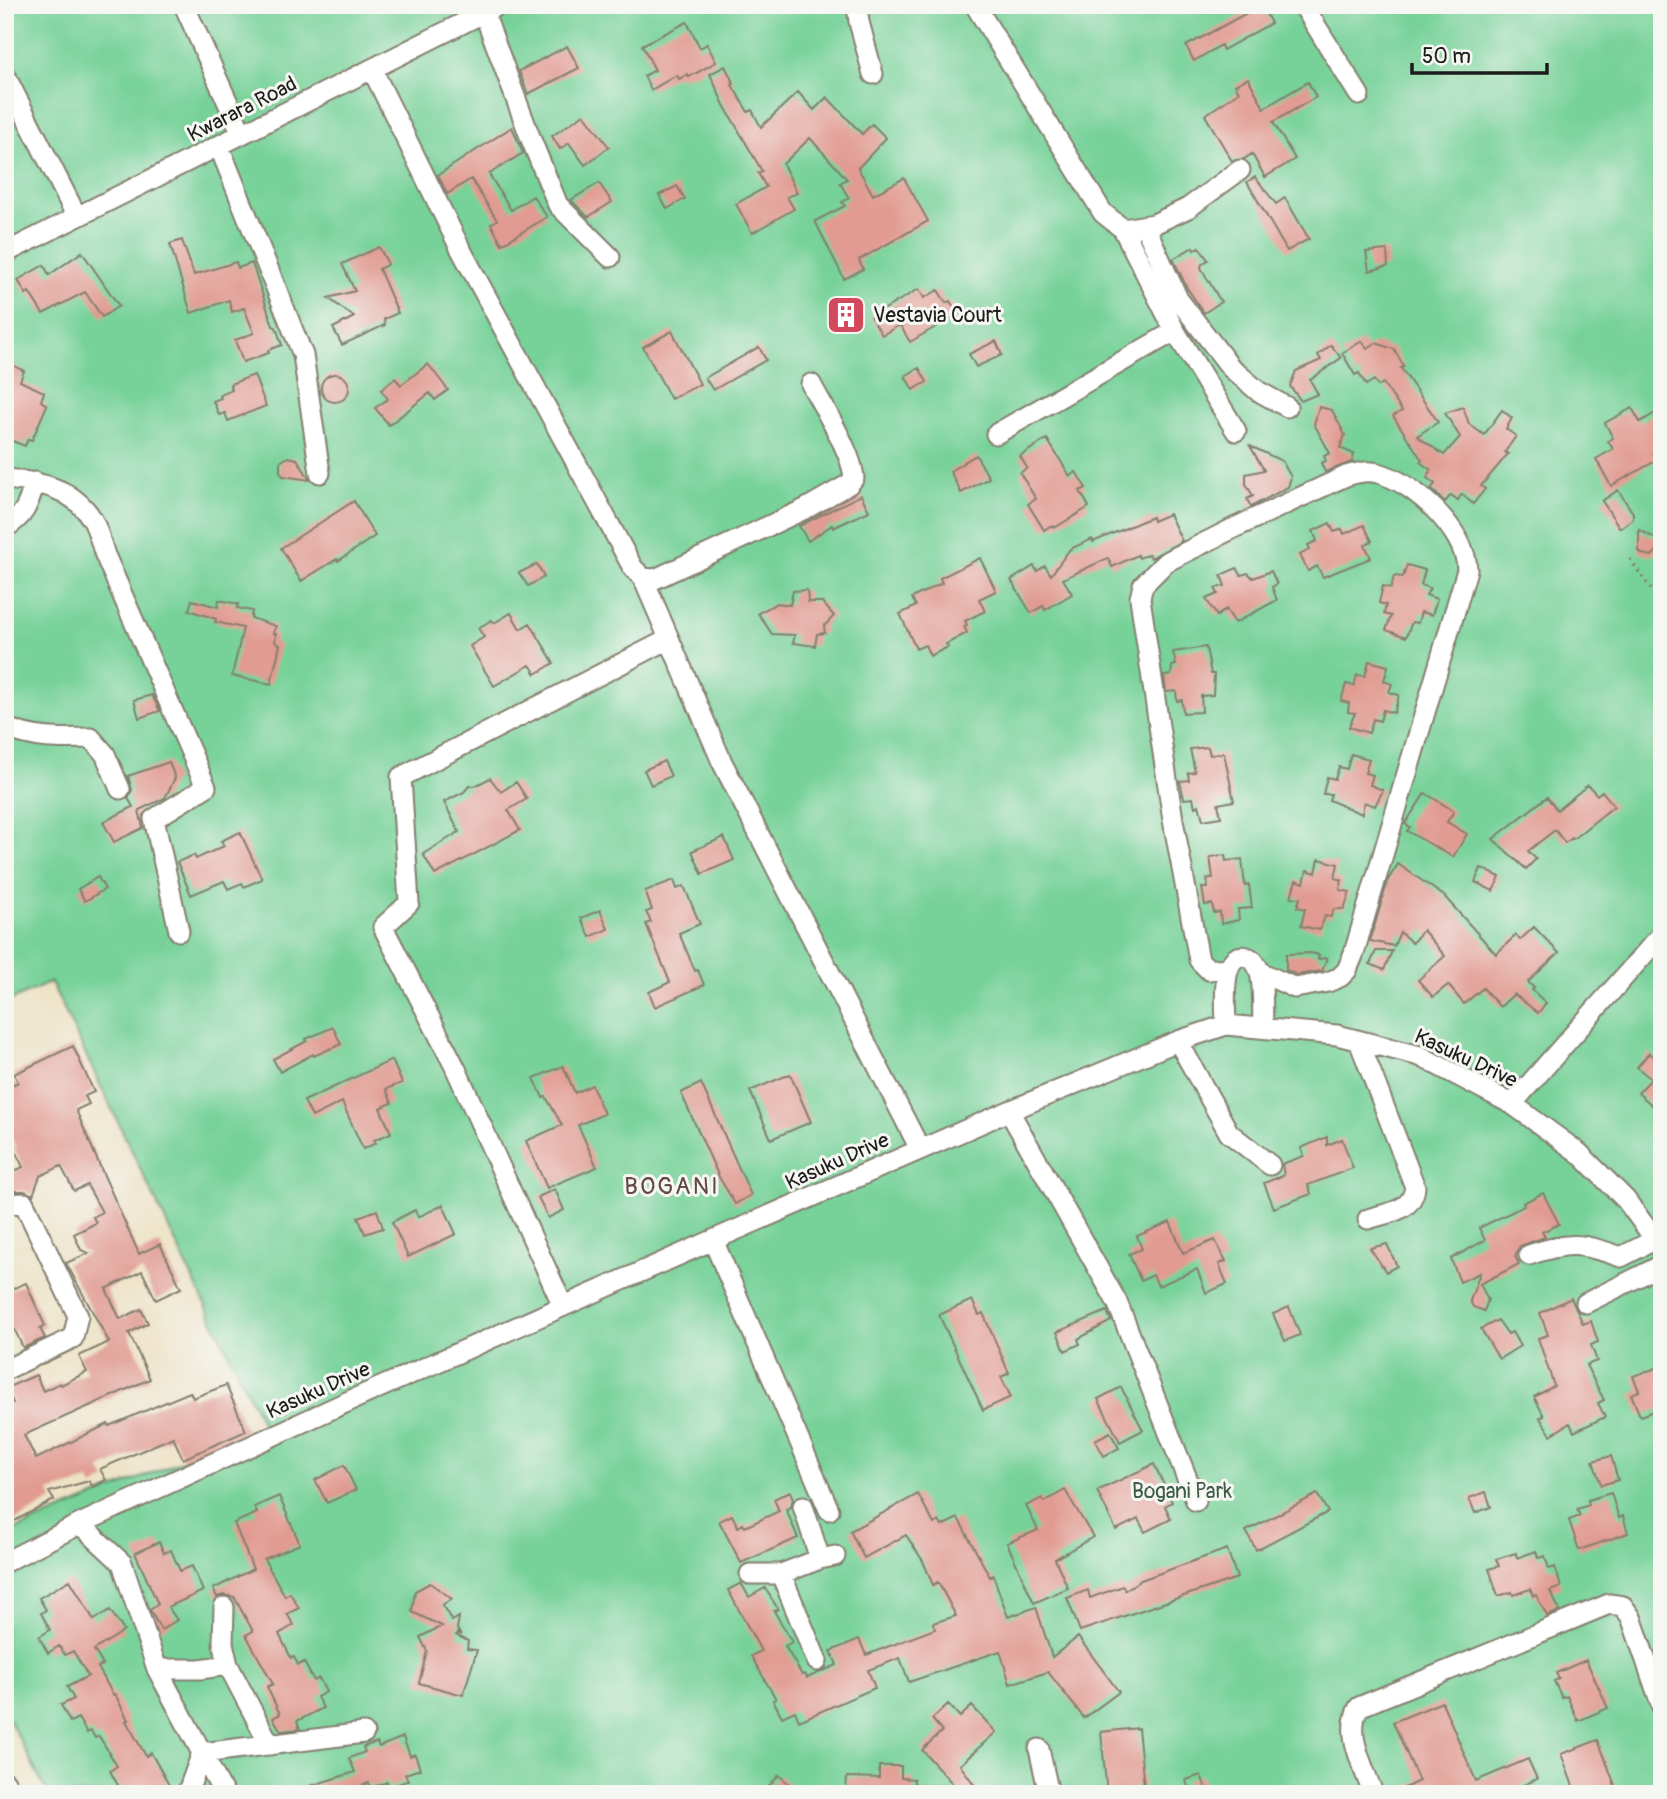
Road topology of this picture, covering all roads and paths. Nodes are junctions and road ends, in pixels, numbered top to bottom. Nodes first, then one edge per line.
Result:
1 (184, 5) edge
2 (857, 5) edge
3 (975, 5) edge
4 (1303, 5) edge
5 (492, 9) edge
6 (372, 69) junction
7 (873, 74) dead end
8 (5, 75) edge
9 (1359, 95) dead end
10 (242, 134) junction
11 (219, 146) junction
12 (1240, 170) dead end
13 (77, 217) junction
14 (1145, 226) junction
15 (1123, 229) junction
16 (5, 253) edge
17 (610, 257) dead end
18 (1175, 331) junction
19 (811, 384) dead end
20 (1287, 407) dead end
21 (1237, 431) dead end
22 (996, 434) dead end
23 (320, 473) dead end
24 (5, 480) edge
25 (35, 482) junction
26 (5, 528) edge
27 (1630, 559) dead end
28 (643, 578) junction
29 (1662, 605) edge
30 (669, 639) junction
31 (5, 727) edge
32 (120, 789) dead end
33 (180, 930) dead end
34 (1662, 934) edge
35 (1227, 968) junction
36 (1260, 971) junction
37 (1226, 1025) junction
38 (1263, 1027) junction
39 (1178, 1041) junction
40 (1359, 1041) junction
41 (1512, 1104) junction
42 (1009, 1111) junction
43 (920, 1149) junction
44 (1270, 1165) dead end
45 (5, 1205) edge
46 (1368, 1219) dead end
47 (713, 1240) junction
48 (1659, 1244) edge
49 (1529, 1255) dead end
50 (1662, 1265) edge
51 (1586, 1303) dead end
52 (563, 1306) junction
53 (5, 1370) edge
54 (1196, 1501) dead end
55 (803, 1506) dead end
56 (830, 1510) dead end
57 (80, 1524) junction
58 (5, 1562) edge
59 (750, 1574) dead end
60 (781, 1574) junction
61 (224, 1607) dead end
62 (817, 1661) dead end
63 (229, 1665) junction
64 (157, 1669) junction
65 (1662, 1707) edge
66 (364, 1733) dead end
67 (270, 1745) junction
68 (1039, 1749) dead end
69 (202, 1753) junction
70 (5, 1782) edge
71 (11, 1794) edge
72 (187, 1794) edge
73 (224, 1794) edge
74 (1049, 1794) edge
75 (1373, 1794) edge

1 - 10 street
2 - 7 street
3 - 15 street
4 - 9 street
5 - 6 street, Kwarara Road
5 - 17 street
6 - 10 street, Kwarara Road
6 - 28 street
8 - 13 street
10 - 11 street, Kwarara Road
11 - 13 street, Kwarara Road
11 - 23 street
12 - 14 street
13 - 16 street, Kwarara Road
14 - 15 street
14 - 20 street
15 - 18 street
18 - 21 street
18 - 22 street
19 - 28 street
24 - 25 street
25 - 26 street
25 - 33 street
27 - 29 path
28 - 30 street
30 - 43 street
30 - 52 street
31 - 32 street
34 - 41 street
35 - 36 street
35 - 36 street
35 - 37 street
36 - 38 street
37 - 38 street, Kasuku Drive
37 - 39 street, Kasuku Drive
38 - 40 street, Kasuku Drive
39 - 42 street, Kasuku Drive
39 - 44 street
40 - 41 street, Kasuku Drive
40 - 46 street
41 - 48 street, Kasuku Drive
42 - 43 street, Kasuku Drive
42 - 54 street
43 - 47 street, Kasuku Drive
45 - 53 street
47 - 52 street, Kasuku Drive
47 - 56 street
48 - 49 street
50 - 51 street
52 - 57 street, Kasuku Drive
55 - 60 street
57 - 58 street, Kasuku Drive
57 - 64 street
59 - 60 street
60 - 62 street
61 - 63 street
63 - 64 street
63 - 67 street
64 - 69 street
65 - 75 street
66 - 67 street
67 - 69 street
68 - 74 street
69 - 72 street
69 - 73 street
70 - 71 street

